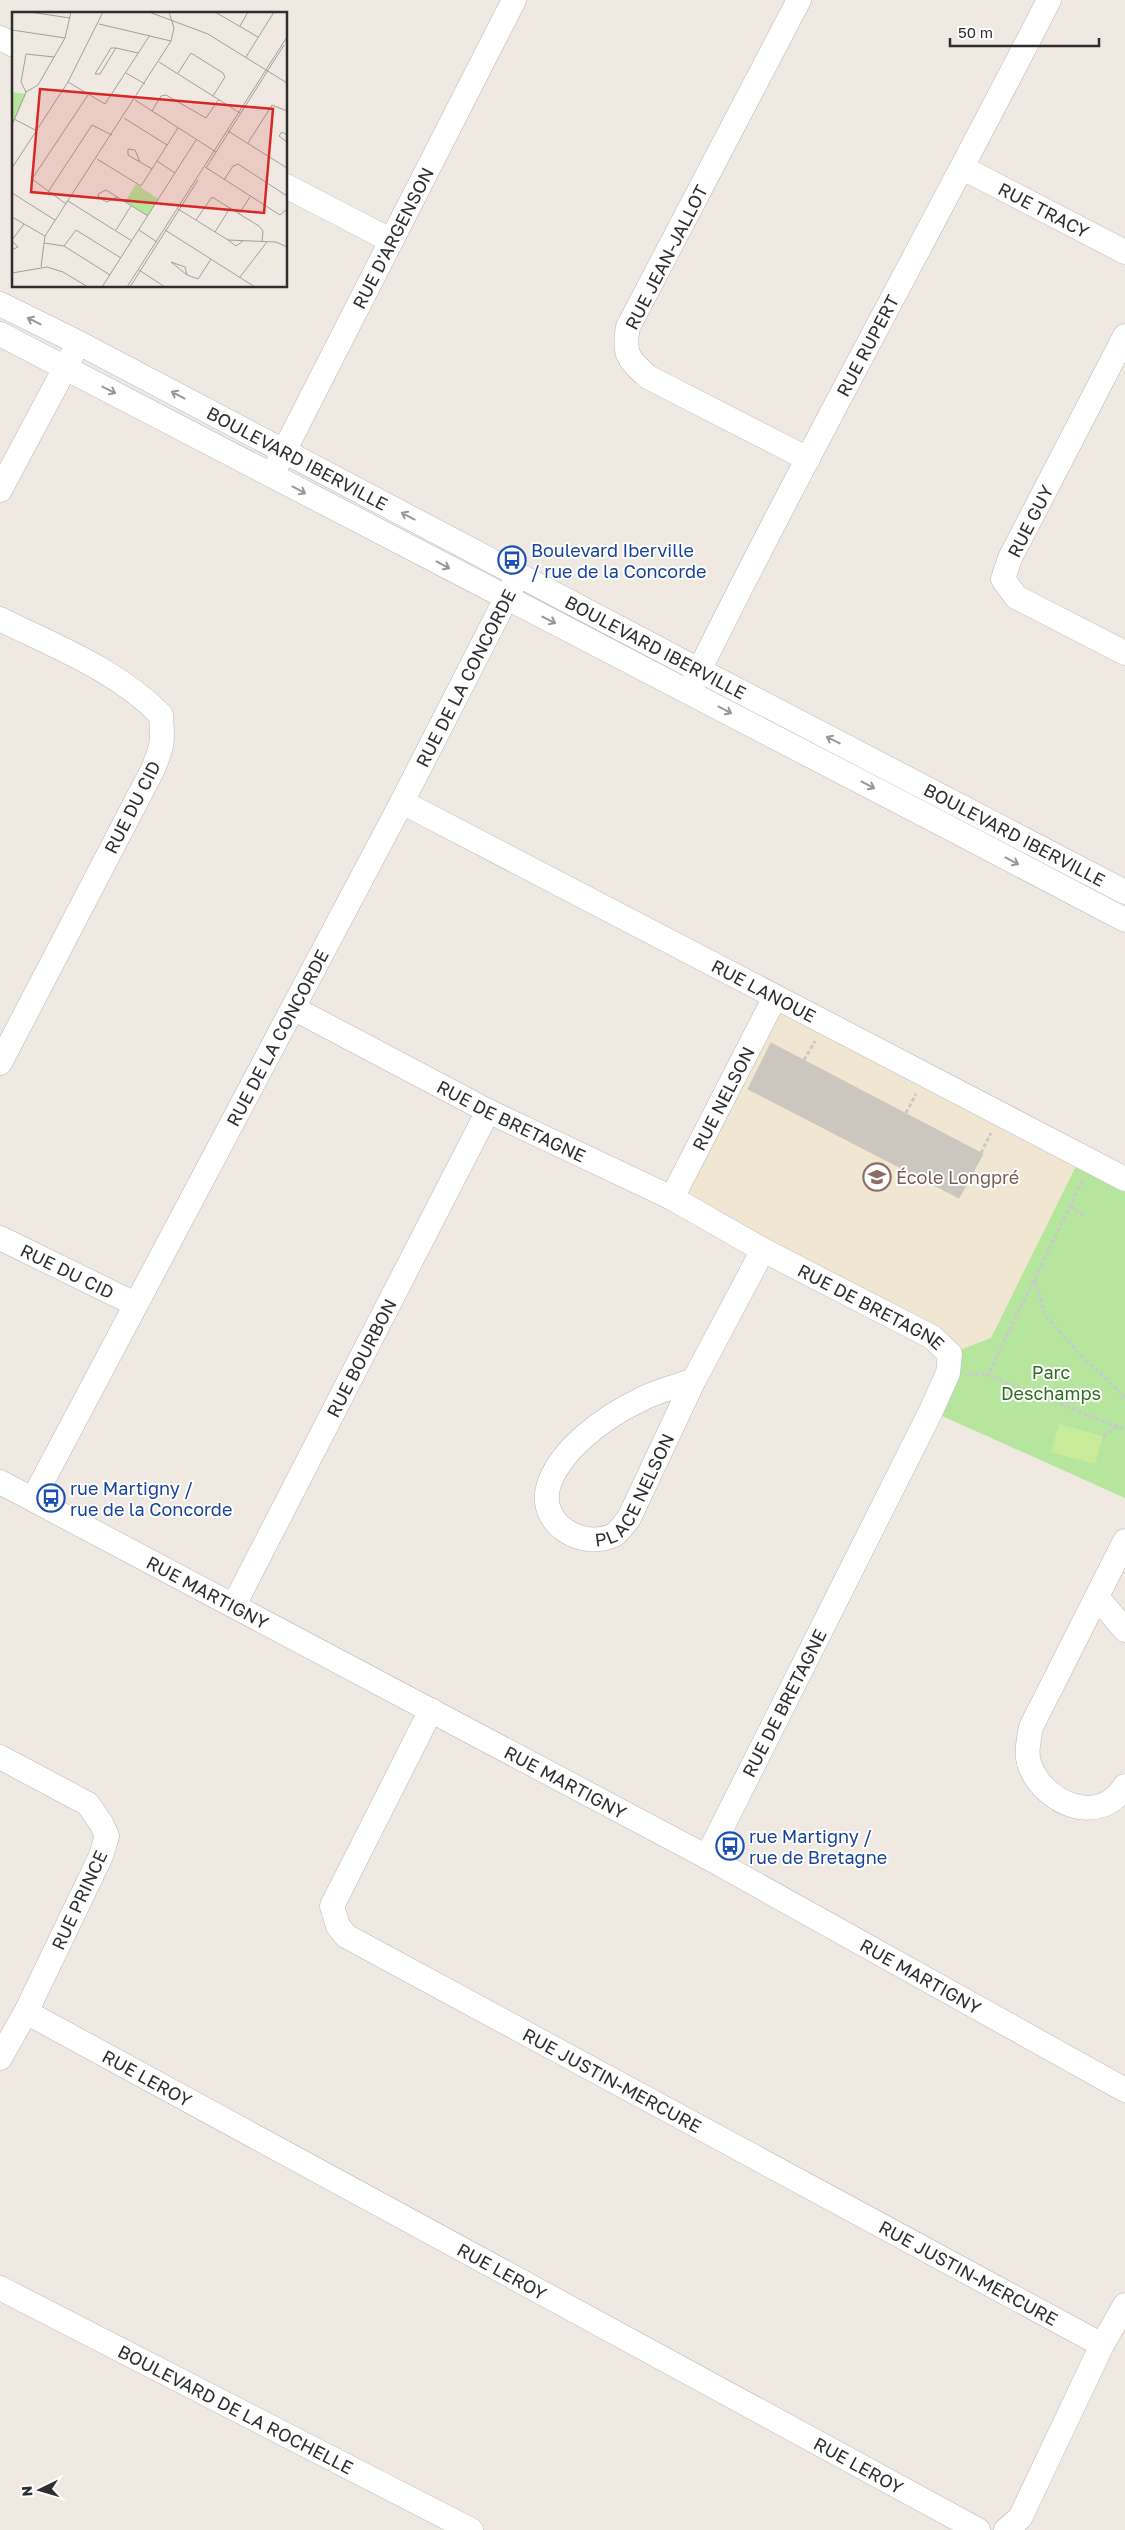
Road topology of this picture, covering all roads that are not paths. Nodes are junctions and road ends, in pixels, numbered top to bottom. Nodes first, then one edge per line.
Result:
1 (514, 0) edge
2 (799, 0) edge
3 (1049, 0) edge
4 (0, 38) edge
5 (12, 44) edge
6 (963, 168) junction
7 (288, 187) edge
8 (390, 240) junction
9 (1125, 252) edge
10 (0, 304) edge
11 (0, 334) edge
12 (1125, 336) edge
13 (79, 343) junction
14 (65, 368) junction
15 (1117, 373) edge
16 (283, 450) junction
17 (808, 459) junction
18 (272, 475) junction
19 (0, 490) edge
20 (519, 575) junction
21 (505, 598) junction
22 (0, 619) edge
23 (1125, 653) edge
24 (694, 681) junction
25 (402, 802) junction
26 (1125, 892) edge
27 (1125, 920) edge
28 (775, 997) junction
29 (293, 1008) junction
30 (0, 1062) edge
31 (488, 1111) junction
32 (1125, 1179) edge
33 (672, 1198) junction
34 (0, 1238) edge
35 (763, 1250) junction
36 (135, 1304) junction
37 (694, 1380) junction
38 (0, 1482) edge
39 (34, 1499) junction
40 (1125, 1541) edge
41 (1097, 1597) junction
42 (234, 1605) junction
43 (1125, 1630) edge
44 (431, 1710) junction
45 (0, 1757) edge
46 (1125, 1786) edge
47 (707, 1857) junction
48 (26, 2012) junction
49 (0, 2058) edge
50 (1125, 2090) edge
51 (0, 2288) edge
52 (1125, 2305) edge
53 (1102, 2345) junction
54 (464, 2528) edge
55 (978, 2530) edge
56 (1006, 2530) edge

1 - 8 street, RUE D'ARGENSON
2 - 17 street, RUE JEAN-JALLOT
3 - 6 street, RUE RUPERT
4 - 5 street
6 - 9 street, RUE TRACY
6 - 17 street, RUE RUPERT
7 - 8 street
8 - 16 street, RUE D'ARGENSON
13 -> 10 street, BOULEVARD IBERVILLE
11 - 14 street, BOULEVARD IBERVILLE
12 - 15 street, RUE GUY
13 - 14 street
16 -> 13 street, BOULEVARD IBERVILLE
14 -> 18 street, BOULEVARD IBERVILLE
14 - 19 street
15 - 23 street, RUE GUY
16 - 18 street, RUE D'ARGENSON
20 -> 16 street, BOULEVARD IBERVILLE
17 - 24 street, RUE RUPERT
18 -> 21 street, BOULEVARD IBERVILLE
20 - 21 street, RUE DE LA CONCORDE
20 - 24 street, BOULEVARD IBERVILLE
21 -> 24 street, BOULEVARD IBERVILLE
21 - 25 street, RUE DE LA CONCORDE
22 - 30 street, RUE DU CID
26 -> 24 street, BOULEVARD IBERVILLE
24 -> 27 street, BOULEVARD IBERVILLE
25 - 28 street, RUE LANOUE
25 - 29 street, RUE DE LA CONCORDE
28 - 32 street, RUE LANOUE
28 - 33 street, RUE NELSON
29 - 31 street, RUE DE BRETAGNE
29 - 36 street, RUE DE LA CONCORDE
31 - 33 street, RUE DE BRETAGNE
31 - 42 street, RUE BOURBON
33 - 35 street, RUE DE BRETAGNE
34 - 36 street, RUE DU CID
35 - 37 street, PLACE NELSON
35 - 47 street, RUE DE BRETAGNE
36 - 39 street, RUE DE LA CONCORDE
37 - 37 street, PLACE NELSON
38 - 39 street, RUE MARTIGNY
39 - 42 street, RUE MARTIGNY
40 - 41 street
41 - 43 street
41 - 46 street
42 - 44 street, RUE MARTIGNY
44 - 47 street, RUE MARTIGNY
44 - 53 street, RUE JUSTIN-MERCURE
45 - 48 street, RUE PRINCE
47 - 50 street, RUE MARTIGNY
48 - 49 street, RUE PRINCE
48 - 55 street, RUE LEROY
51 - 54 street, BOULEVARD DE LA ROCHELLE
52 - 53 street
53 - 56 street

